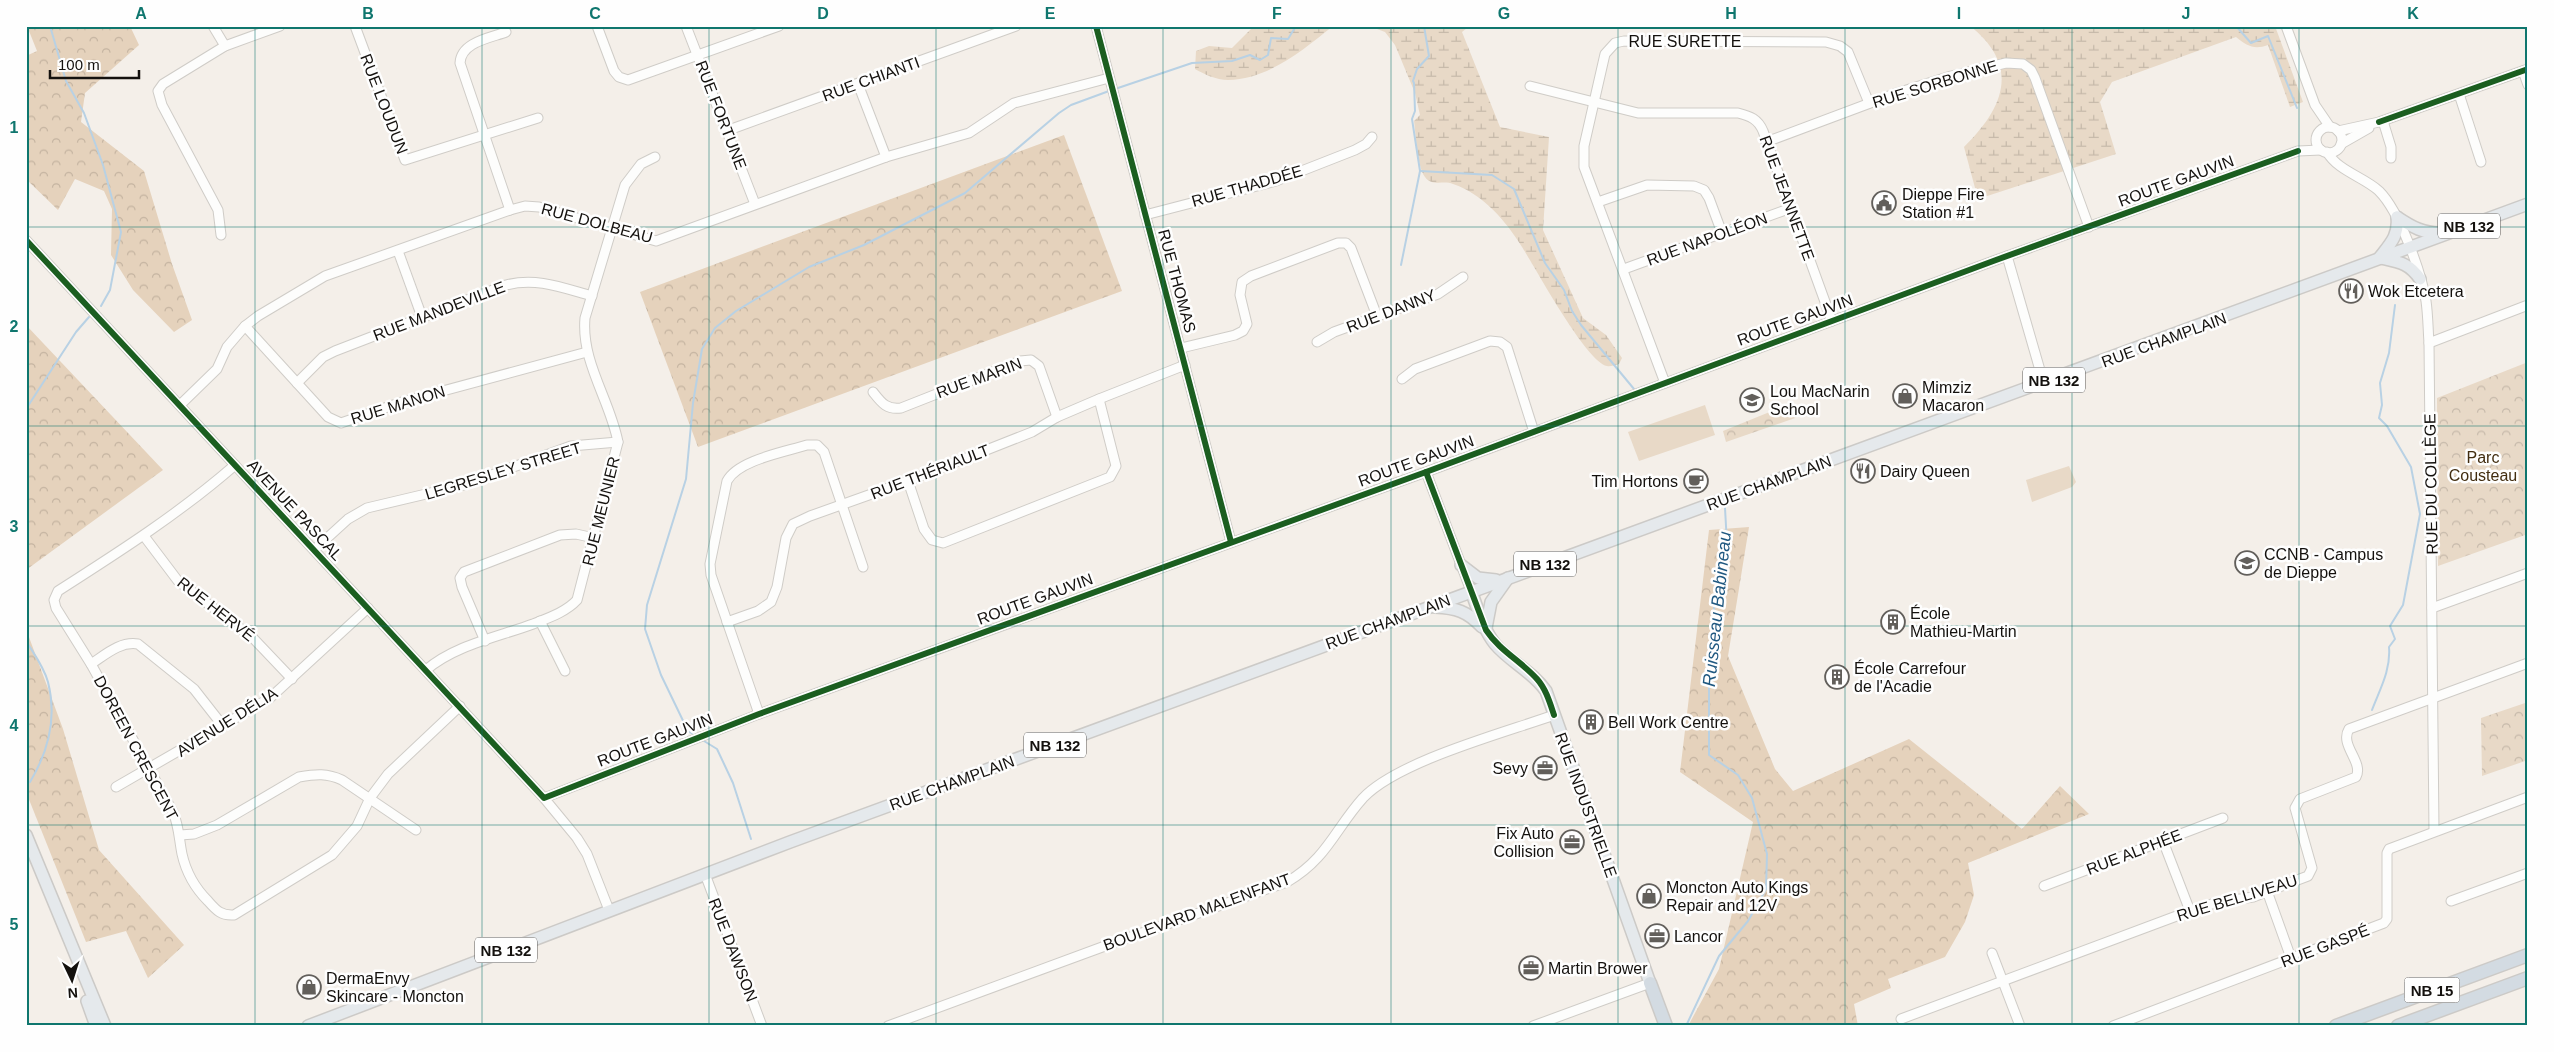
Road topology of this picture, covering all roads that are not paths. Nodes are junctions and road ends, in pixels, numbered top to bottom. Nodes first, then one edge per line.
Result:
1 (213, 26) edge
2 (280, 26) edge
3 (355, 26) edge
4 (597, 26) edge
5 (686, 26) edge
6 (1016, 26) edge
7 (1096, 26) edge
8 (2286, 26) edge
9 (773, 27) edge
10 (506, 32) dead end
11 (225, 46) junction
12 (698, 56) junction
13 (2525, 70) edge
14 (1109, 78) junction
15 (858, 84) junction
16 (2528, 85) edge
17 (1530, 86) dead end
18 (2459, 94) junction
19 (1593, 102) junction
20 (1869, 103) junction
21 (2315, 105) junction
22 (538, 118) dead end
23 (2381, 122) junction
24 (2334, 129) junction
25 (726, 132) junction
26 (484, 135) junction
27 (2317, 135) junction
28 (1372, 137) dead end
29 (1766, 142) junction
30 (2340, 146) junction
31 (2298, 151) junction
32 (2324, 151) junction
33 (654, 157) dead end
34 (886, 157) junction
35 (2391, 158) dead end
36 (2481, 162) dead end
37 (2343, 167) junction
38 (1598, 202) junction
39 (755, 204) junction
40 (2528, 204) edge
41 (1791, 208) junction
42 (510, 210) junction
43 (1146, 215) junction
44 (2397, 217) junction
45 (613, 227) junction
46 (2089, 227) junction
47 (1722, 233) junction
48 (2449, 233) junction
49 (221, 235) dead end
50 (26, 240) edge
51 (2410, 247) junction
52 (398, 251) junction
53 (2007, 256) junction
54 (2379, 258) junction
55 (1624, 269) junction
56 (1463, 277) dead end
57 (2420, 279) junction
58 (592, 296) junction
59 (2528, 305) edge
60 (1377, 316) junction
61 (422, 317) junction
62 (1832, 321) junction
63 (245, 326) junction
64 (1317, 342) dead end
65 (2429, 343) junction
66 (1181, 348) junction
67 (587, 352) junction
68 (1185, 365) junction
69 (1402, 379) dead end
70 (297, 382) junction
71 (1665, 383) junction
72 (2044, 384) junction
73 (874, 392) dead end
74 (1099, 399) junction
75 (180, 405) junction
76 (1057, 417) junction
77 (1534, 432) junction
78 (618, 442) junction
79 (235, 465) junction
80 (1426, 472) junction
81 (908, 481) junction
82 (843, 504) junction
83 (144, 536) junction
84 (594, 538) junction
85 (1231, 542) junction
86 (314, 550) junction
87 (1461, 565) junction
88 (863, 567) dead end
89 (2528, 573) edge
90 (1508, 578) junction
91 (1471, 591) junction
92 (1428, 607) junction
93 (368, 608) junction
94 (2432, 608) junction
95 (540, 621) junction
96 (727, 622) junction
97 (1486, 630) junction
98 (485, 642) junction
99 (91, 664) junction
100 (2528, 664) edge
101 (426, 670) junction
102 (564, 671) dead end
103 (292, 679) junction
104 (2433, 698) junction
105 (460, 706) junction
106 (759, 714) junction
107 (1554, 715) junction
108 (223, 726) junction
109 (148, 770) junction
110 (116, 787) dead end
111 (2528, 797) edge
112 (370, 798) junction
113 (544, 798) junction
114 (2223, 818) dead end
115 (416, 830) dead end
116 (2434, 831) junction
117 (180, 835) junction
118 (26, 836) edge
119 (2163, 841) junction
120 (2528, 873) edge
121 (705, 874) junction
122 (2044, 886) dead end
123 (2267, 891) junction
124 (2451, 901) dead end
125 (609, 910) junction
126 (2190, 911) junction
127 (71, 947) junction
128 (1992, 953) dead end
129 (2528, 955) edge
130 (2291, 958) junction
131 (2528, 978) edge
132 (2002, 980) junction
133 (1650, 983) junction
134 (1901, 1019) dead end
135 (96, 1026) edge
136 (105, 1026) edge
137 (308, 1026) edge
138 (762, 1026) edge
139 (888, 1026) edge
140 (1533, 1026) edge
141 (1666, 1026) edge
142 (2020, 1026) edge
143 (2113, 1026) edge
144 (2336, 1026) edge
145 (2398, 1026) edge

1 - 11 street
2 - 11 street
3 - 26 street, RUE LOUDUN
4 - 12 street
5 - 12 street, RUE FORTUNE
6 - 15 street, RUE CHIANTI
7 - 14 street, RUE THOMAS
8 - 21 street
9 - 12 street
10 - 26 street
11 - 49 street
12 - 25 street, RUE FORTUNE
13 - 16 street
13 - 18 street
14 - 34 street, RUE DOLBEAU
14 - 43 street, RUE THOMAS
15 - 25 street, RUE CHIANTI
15 - 34 street
17 - 19 street, RUE JEANNETTE
18 - 23 street
18 - 36 street
19 - 20 street, RUE SURETTE
19 - 29 street, RUE JEANNETTE
19 - 38 street, RUE SURETTE
20 - 29 street, RUE SORBONNE
20 - 46 street, RUE SORBONNE
21 - 24 street
21 - 27 street
22 - 26 street
23 - 24 street
23 - 30 street
23 - 35 street
24 - 27 street, ROUTE GAUVIN
24 - 30 street
25 - 39 street, RUE FORTUNE
26 - 42 street
27 - 31 street, ROUTE GAUVIN
27 - 32 street
28 - 43 street, RUE THADDÉE
29 - 41 street, RUE JEANNETTE
30 - 32 street, ROUTE GAUVIN
30 - 37 street
31 - 32 street, ROUTE GAUVIN
31 - 46 street, ROUTE GAUVIN
32 - 37 street, RUE DU COLLÈGE
33 - 45 street, RUE MEUNIER
34 - 39 street, RUE DOLBEAU
37 - 44 street, RUE DU COLLÈGE
38 - 47 street
38 - 55 street, RUE SURETTE
39 - 45 street, RUE DOLBEAU
40 - 48 main road, RUE CHAMPLAIN / NB 132
41 - 47 street, RUE NAPOLÉON
41 - 62 street, RUE JEANNETTE
42 - 45 street, RUE DOLBEAU
42 - 52 street, RUE DOLBEAU
43 - 66 street, RUE THOMAS
44 - 48 main road
44 - 51 street, RUE DU COLLÈGE
44 - 54 main road
45 - 58 street, RUE MEUNIER
46 - 53 street, ROUTE GAUVIN
47 - 55 street, RUE NAPOLÉON
48 - 51 main road, RUE CHAMPLAIN / NB 132
50 - 75 street, AVENUE PASCAL
51 - 54 main road, RUE CHAMPLAIN / NB 132
51 - 57 street, RUE DU COLLÈGE
52 - 61 street
52 - 63 street, RUE DOLBEAU
53 - 62 street, ROUTE GAUVIN
53 - 72 street
54 - 57 main road
54 - 72 main road, RUE CHAMPLAIN / NB 132
55 - 71 street, RUE SURETTE
56 - 60 street, RUE DANNY
57 - 65 street, RUE DU COLLÈGE
58 - 61 street, RUE MANDEVILLE
58 - 67 street, RUE MEUNIER
59 - 65 street
60 - 64 street, RUE DANNY
60 - 66 street
61 - 70 street, RUE MANDEVILLE
62 - 71 street, ROUTE GAUVIN
63 - 70 street, RUE MANON
63 - 75 street, RUE DOLBEAU
65 - 94 street, RUE DU COLLÈGE
66 - 68 street, RUE THOMAS
67 - 70 street, RUE MANON
67 - 78 street, RUE MEUNIER
68 - 74 street, RUE THÉRIAULT
68 - 85 street, RUE THOMAS
69 - 77 street
71 - 77 street, ROUTE GAUVIN
72 - 90 main road, RUE CHAMPLAIN / NB 132
73 - 76 street, RUE MARIN
74 - 76 street, RUE THÉRIAULT
74 - 81 street
75 - 79 street, AVENUE PASCAL
76 - 81 street, RUE THÉRIAULT
77 - 80 street, ROUTE GAUVIN
78 - 84 street, RUE MEUNIER
78 - 86 street, LEGRESLEY STREET
79 - 83 street, DOREEN CRESCENT
79 - 86 street, AVENUE PASCAL
80 - 85 street, ROUTE GAUVIN
80 - 87 street
81 - 82 street, RUE THÉRIAULT
82 - 88 street
82 - 96 street, RUE THÉRIAULT
82 - 96 street
83 - 99 street, DOREEN CRESCENT
83 - 103 street, RUE HERVÉ
84 - 95 street, RUE MEUNIER
84 - 98 street
85 - 106 street, ROUTE GAUVIN
86 - 93 street, AVENUE PASCAL
87 - 90 main road
87 - 91 street
89 - 94 street
90 - 91 main road, RUE CHAMPLAIN / NB 132
90 - 97 main road
91 - 92 main road, RUE CHAMPLAIN / NB 132
91 - 97 main road, RUE INDUSTRIELLE
92 - 97 main road
92 - 121 main road, RUE CHAMPLAIN / NB 132
93 - 101 street, AVENUE PASCAL
93 - 103 street, AVENUE DÉLIA
94 - 104 street, RUE DU COLLÈGE
95 - 98 street, RUE MEUNIER
95 - 102 street
96 - 106 street
97 - 107 main road, RUE INDUSTRIELLE
98 - 101 street, RUE MEUNIER
99 - 108 street
99 - 109 street, DOREEN CRESCENT
100 - 104 street
101 - 105 street, AVENUE PASCAL
103 - 108 street, AVENUE DÉLIA
104 - 116 street, RUE DU COLLÈGE
104 - 123 street, RUE BELLIVEAU
105 - 112 street, DOREEN CRESCENT
105 - 113 street, AVENUE PASCAL
106 - 113 street, ROUTE GAUVIN
107 - 133 main road, RUE INDUSTRIELLE
107 - 139 street, BOULEVARD MALENFANT
108 - 109 street, AVENUE DÉLIA
109 - 110 street, AVENUE DÉLIA
109 - 117 street, DOREEN CRESCENT
111 - 116 street, RUE GASPÉ
112 - 115 street
112 - 117 street
112 - 117 street, DOREEN CRESCENT
113 - 125 street, AVENUE PASCAL
114 - 119 street, RUE ALPHÉE
116 - 130 street, RUE GASPÉ
118 - 127 main road
119 - 122 street, RUE ALPHÉE
119 - 126 street
120 - 124 street
121 - 125 main road, RUE CHAMPLAIN / NB 132
121 - 138 street, RUE DAWSON
123 - 126 street, RUE BELLIVEAU
123 - 130 street
125 - 137 main road, RUE CHAMPLAIN / NB 132
126 - 132 street, RUE BELLIVEAU
127 - 135 main road
127 - 136 main road
128 - 132 street
129 - 144 highway, NB 15
130 - 143 street, RUE GASPÉ
131 - 145 highway, NB 15
132 - 134 street, RUE BELLIVEAU
132 - 142 street
133 - 140 street
133 - 141 highway

